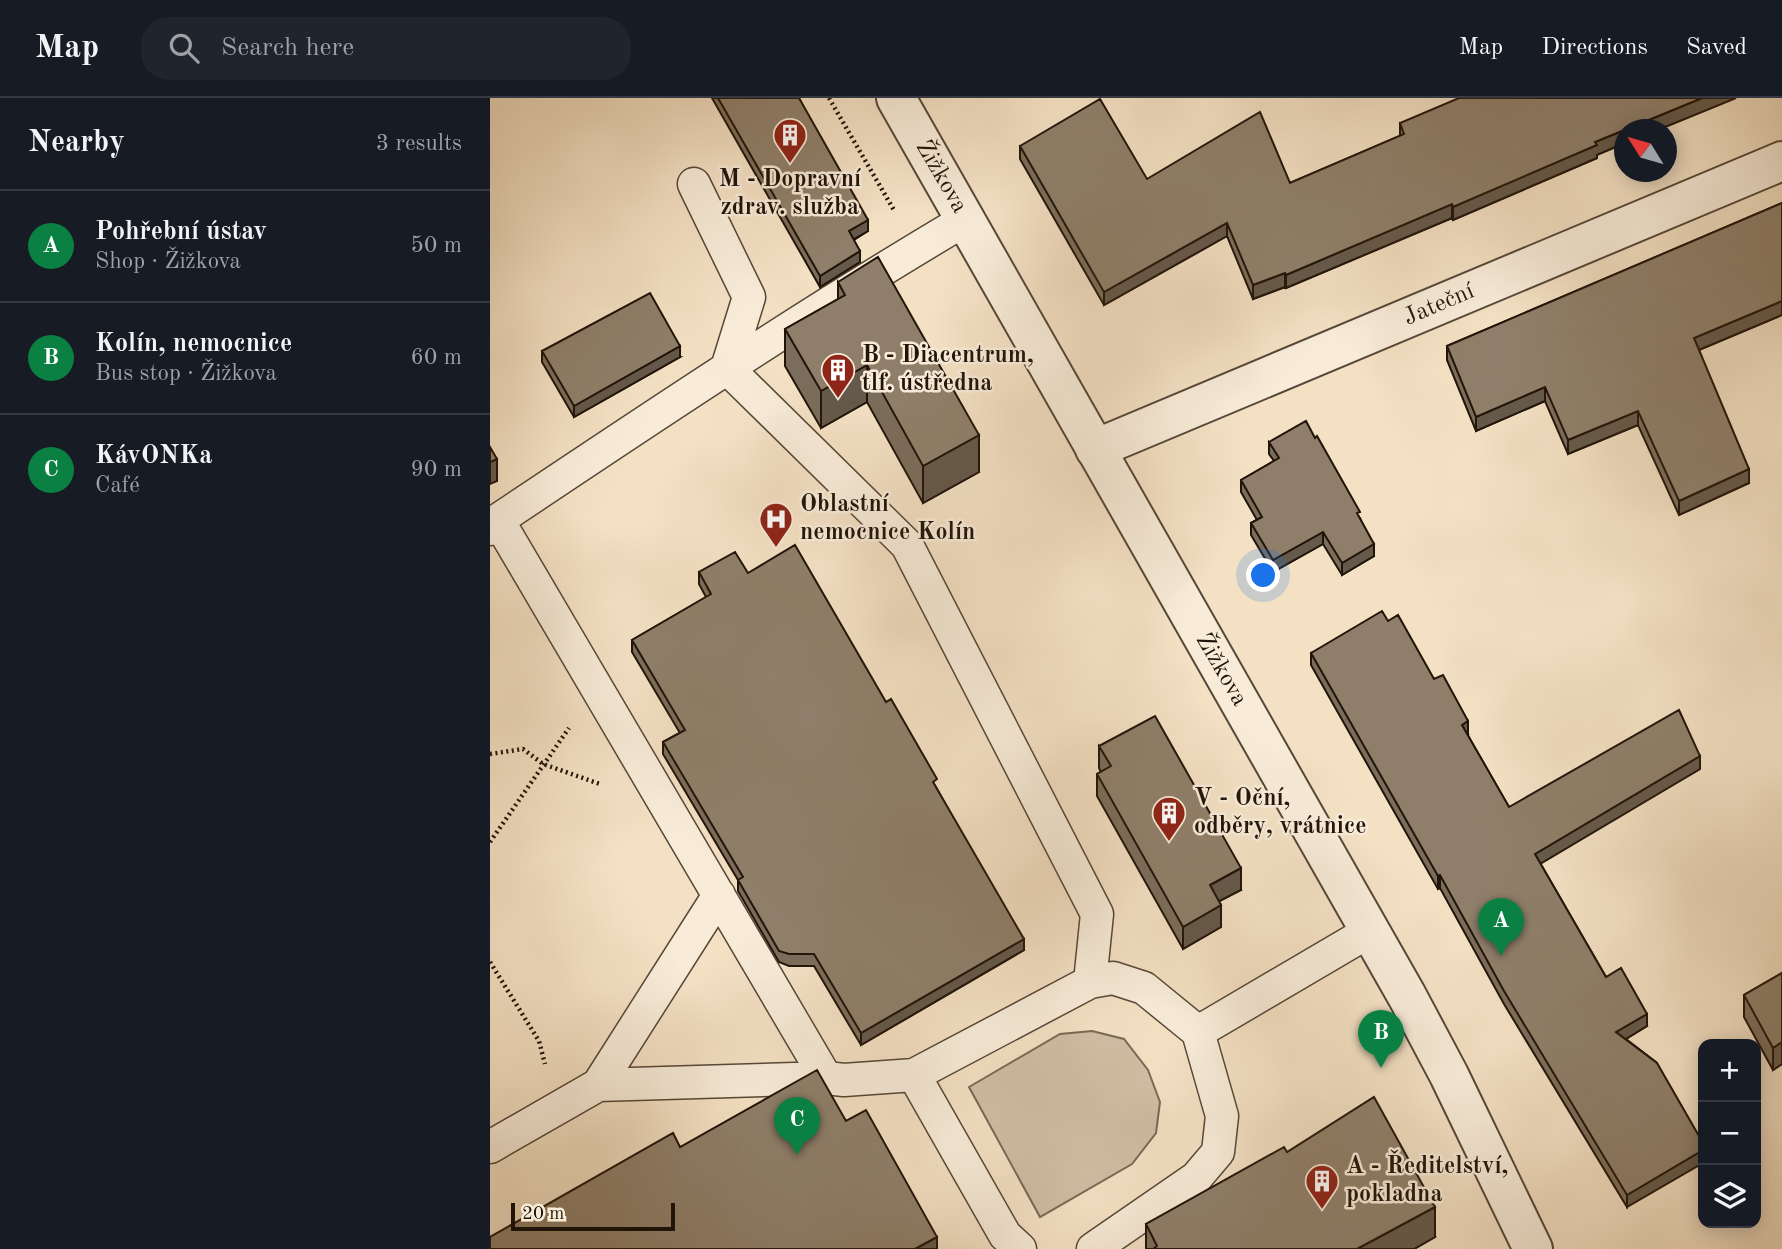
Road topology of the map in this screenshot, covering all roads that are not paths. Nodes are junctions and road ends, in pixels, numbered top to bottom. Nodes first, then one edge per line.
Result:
1 (896, 98) edge
2 (1782, 161) edge
3 (694, 184) dead end
4 (965, 220) junction
5 (727, 368) junction
6 (1096, 449) junction
7 (494, 524) edge
8 (719, 895) junction
9 (1370, 931) junction
10 (1090, 982) junction
11 (1198, 1031) junction
12 (914, 1075) junction
13 (826, 1077) junction
14 (598, 1085) junction
15 (490, 1147) edge
16 (1020, 1249) edge
17 (1093, 1249) edge
18 (1533, 1249) edge

1 - 4 street, Žižkova
2 - 6 street, Jateční
3 - 5 lane
4 - 5 lane
4 - 6 street, Žižkova
5 - 7 lane
5 - 10 lane
6 - 9 street, Žižkova
7 - 8 lane
8 - 13 lane
8 - 14 lane
9 - 11 lane
9 - 18 street, Žižkova
10 - 11 lane
10 - 12 lane
11 - 17 lane
12 - 13 lane
12 - 16 lane
13 - 14 lane
14 - 15 lane

